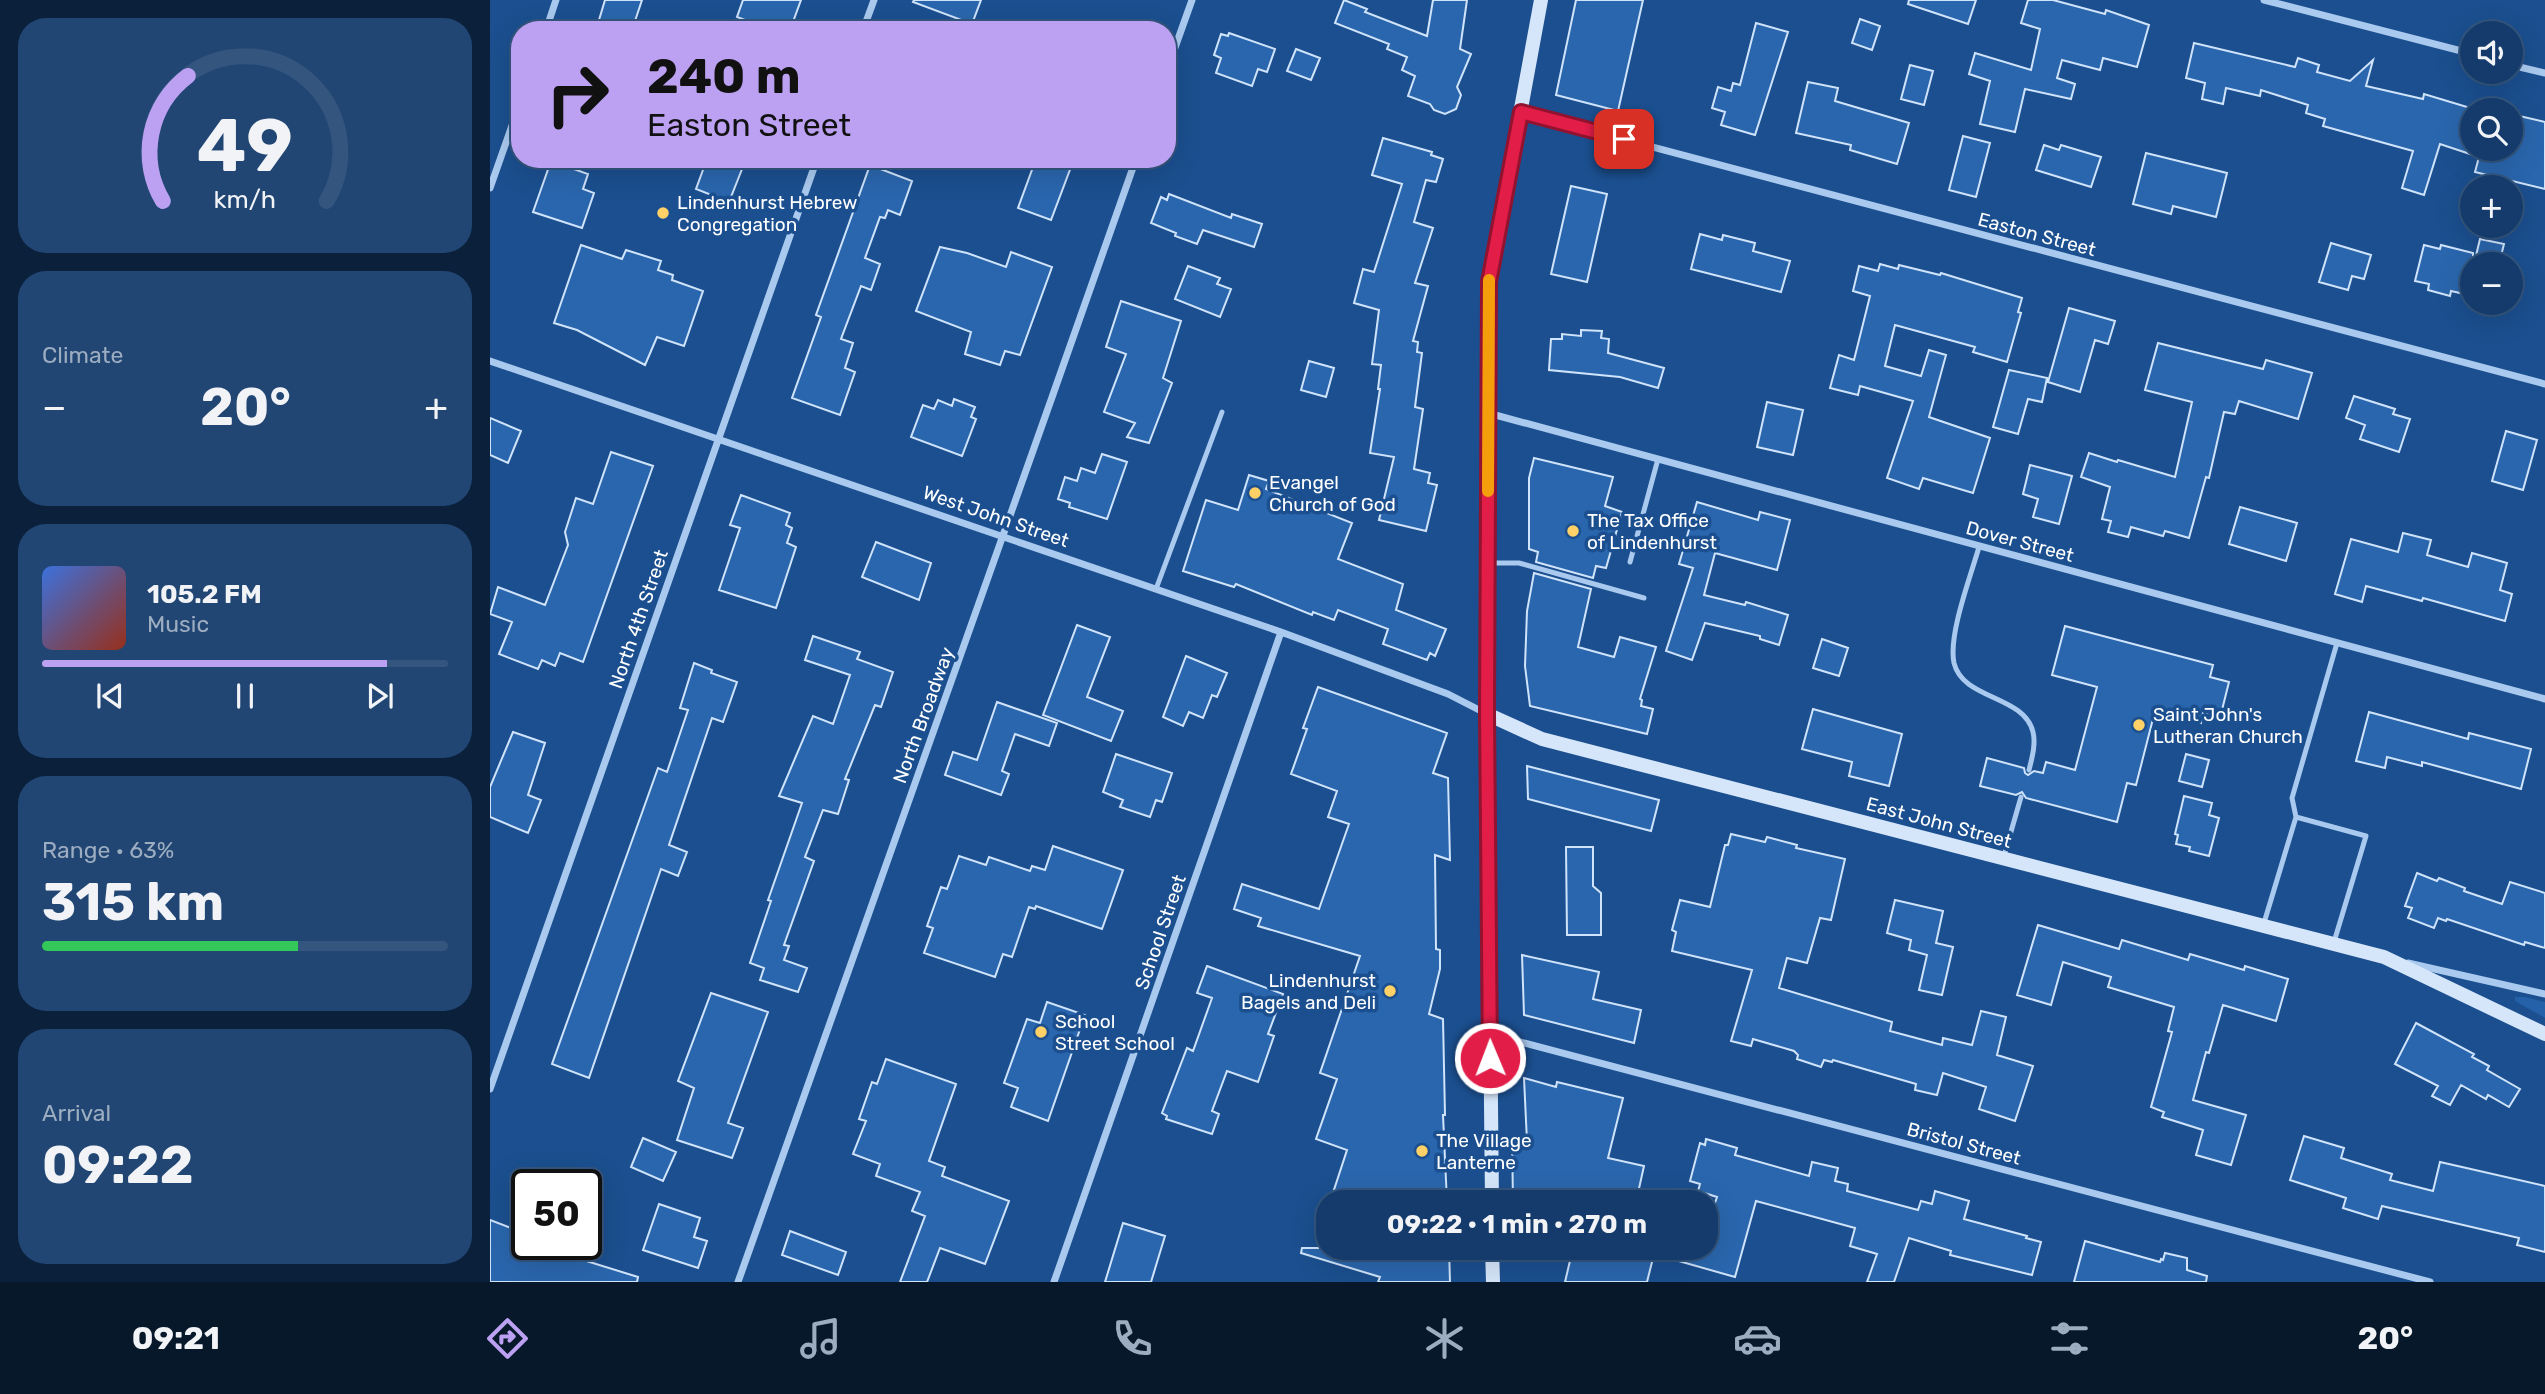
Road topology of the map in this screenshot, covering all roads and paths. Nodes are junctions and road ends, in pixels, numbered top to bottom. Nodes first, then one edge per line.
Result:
1 (556, 0) edge
2 (874, 0) edge
3 (1192, 0) edge
4 (1541, 0) edge
5 (2264, 0) edge
6 (549, 21) edge
7 (866, 21) edge
8 (1176, 45) edge
9 (2460, 51) edge
10 (2523, 68) edge
11 (2545, 73) edge
12 (1521, 112) junction
13 (511, 128) edge
14 (814, 168) edge
15 (1133, 168) edge
16 (490, 188) edge
17 (490, 361) edge
18 (2545, 384) edge
19 (1222, 412) dead end
20 (1488, 413) junction
21 (718, 438) junction
22 (1657, 459) junction
23 (1005, 536) junction
24 (1979, 547) junction
25 (1630, 562) dead end
26 (1488, 563) junction
27 (1156, 589) junction
28 (1644, 597) dead end
29 (1281, 632) junction
30 (2337, 643) junction
31 (2545, 699) edge
32 (1487, 714) junction
33 (2029, 770) dead end
34 (2021, 797) dead end
35 (2296, 817) junction
36 (2003, 859) junction
37 (2263, 926) junction
38 (2334, 944) junction
39 (2384, 957) junction
40 (2545, 994) edge
41 (1490, 1034) junction
42 (2545, 1034) edge
43 (490, 1089) edge
44 (1492, 1190) edge
45 (1492, 1260) edge
46 (738, 1282) edge
47 (1054, 1282) edge
48 (1493, 1282) edge
49 (2430, 1282) edge

1 - 6 street
2 - 7 street
3 - 8 street
4 - 12 main road
5 - 9 street
10 - 11 street
12 - 18 street, Easton Street
12 - 20 main road
13 - 16 street
14 - 21 street, North 4th Street
15 - 23 street, North Broadway
17 - 21 street, West John Street
19 - 27 lane
20 - 22 street, Dover Street
20 - 26 main road
21 - 23 street, West John Street
21 - 43 street, North 4th Street
22 - 24 street, Dover Street
22 - 25 lane
23 - 27 street, West John Street
23 - 46 street, North Broadway
24 - 30 street, Dover Street
24 - 33 lane
26 - 28 lane
26 - 32 main road
27 - 29 street, West John Street
29 - 32 street, West John Street
29 - 47 street, School Street
30 - 31 street, Dover Street
30 - 35 lane
32 - 36 main road, East John Street
32 - 41 main road
34 - 36 lane
35 - 37 lane
35 - 38 lane
36 - 37 main road, East John Street
37 - 38 main road, East John Street
38 - 39 main road, East John Street
39 - 40 street, East John Street
39 - 42 main road, East John Street
41 - 44 main road
41 - 49 street, Bristol Street
45 - 48 main road

